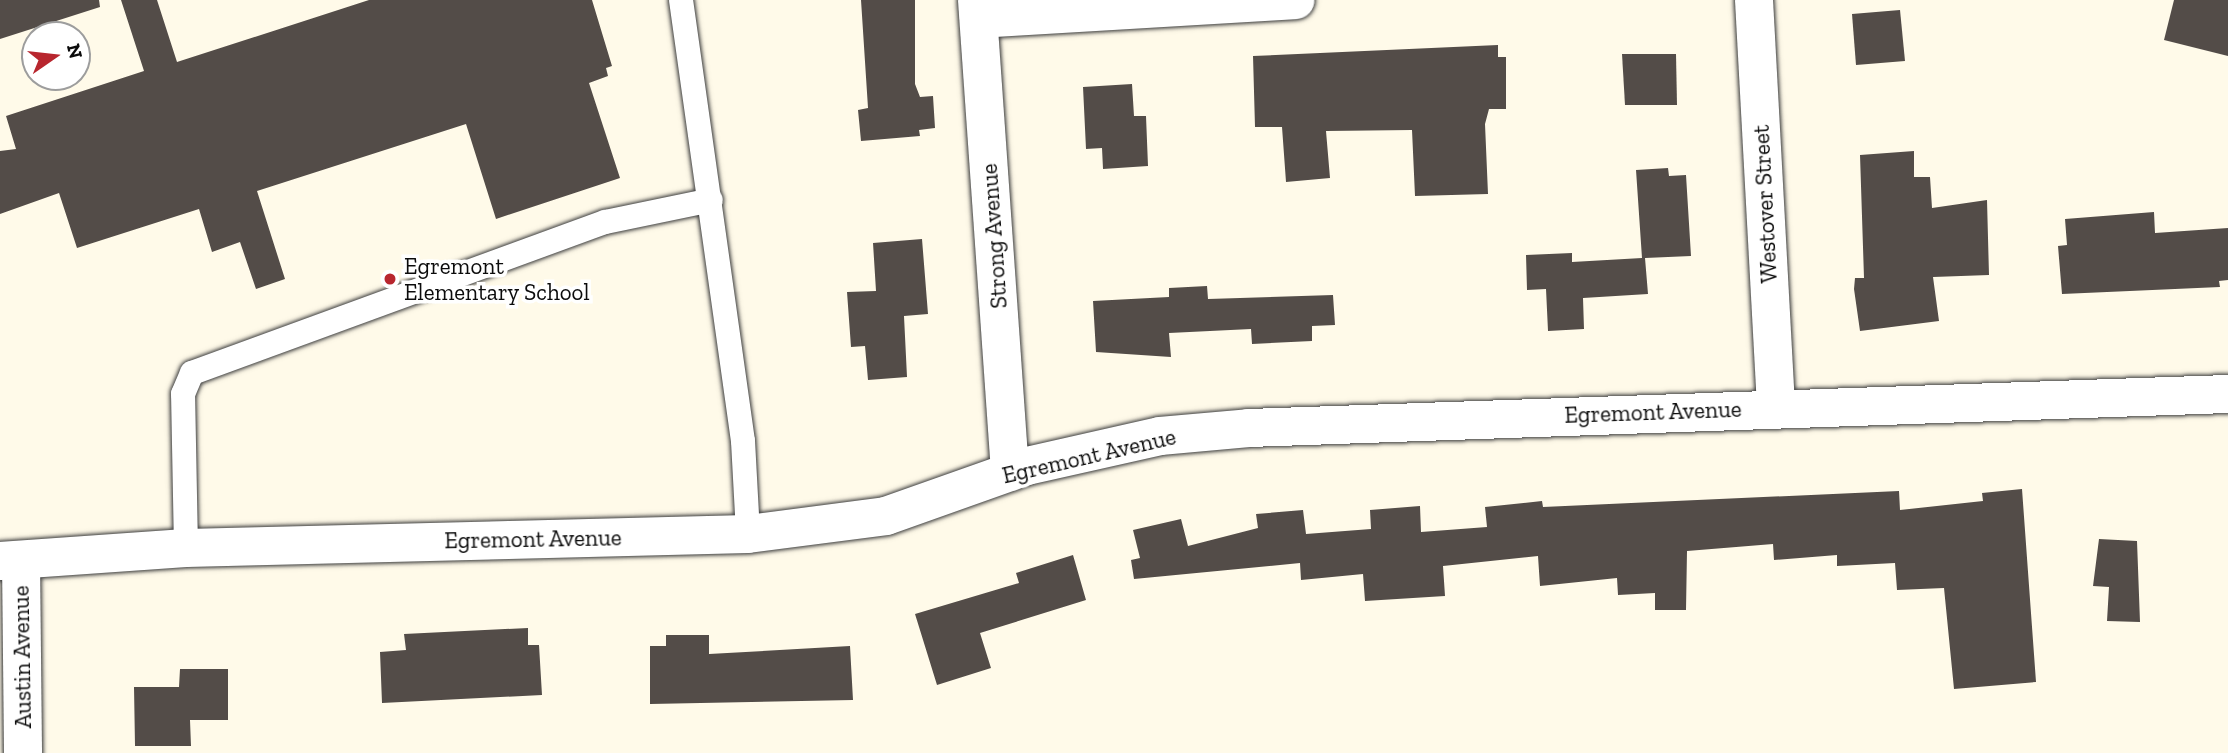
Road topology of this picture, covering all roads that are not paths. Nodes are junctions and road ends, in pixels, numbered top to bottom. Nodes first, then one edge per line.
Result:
1 (681, 0) edge
2 (1295, 0) edge
3 (1754, 0) edge
4 (978, 9) edge
5 (711, 200) junction
6 (2228, 394) edge
7 (1776, 408) junction
8 (1010, 472) junction
9 (748, 534) junction
10 (186, 548) junction
11 (10, 561) edge
12 (23, 753) edge

1 - 5 lane
2 - 4 street
3 - 7 street, Westover Street
4 - 8 street, Strong Avenue
5 - 9 lane
5 - 10 lane
6 - 7 street, Egremont Avenue
7 - 8 street, Egremont Avenue
8 - 9 street, Egremont Avenue
9 - 10 street, Egremont Avenue
10 - 11 street, Egremont Avenue
11 - 12 street, Austin Avenue

